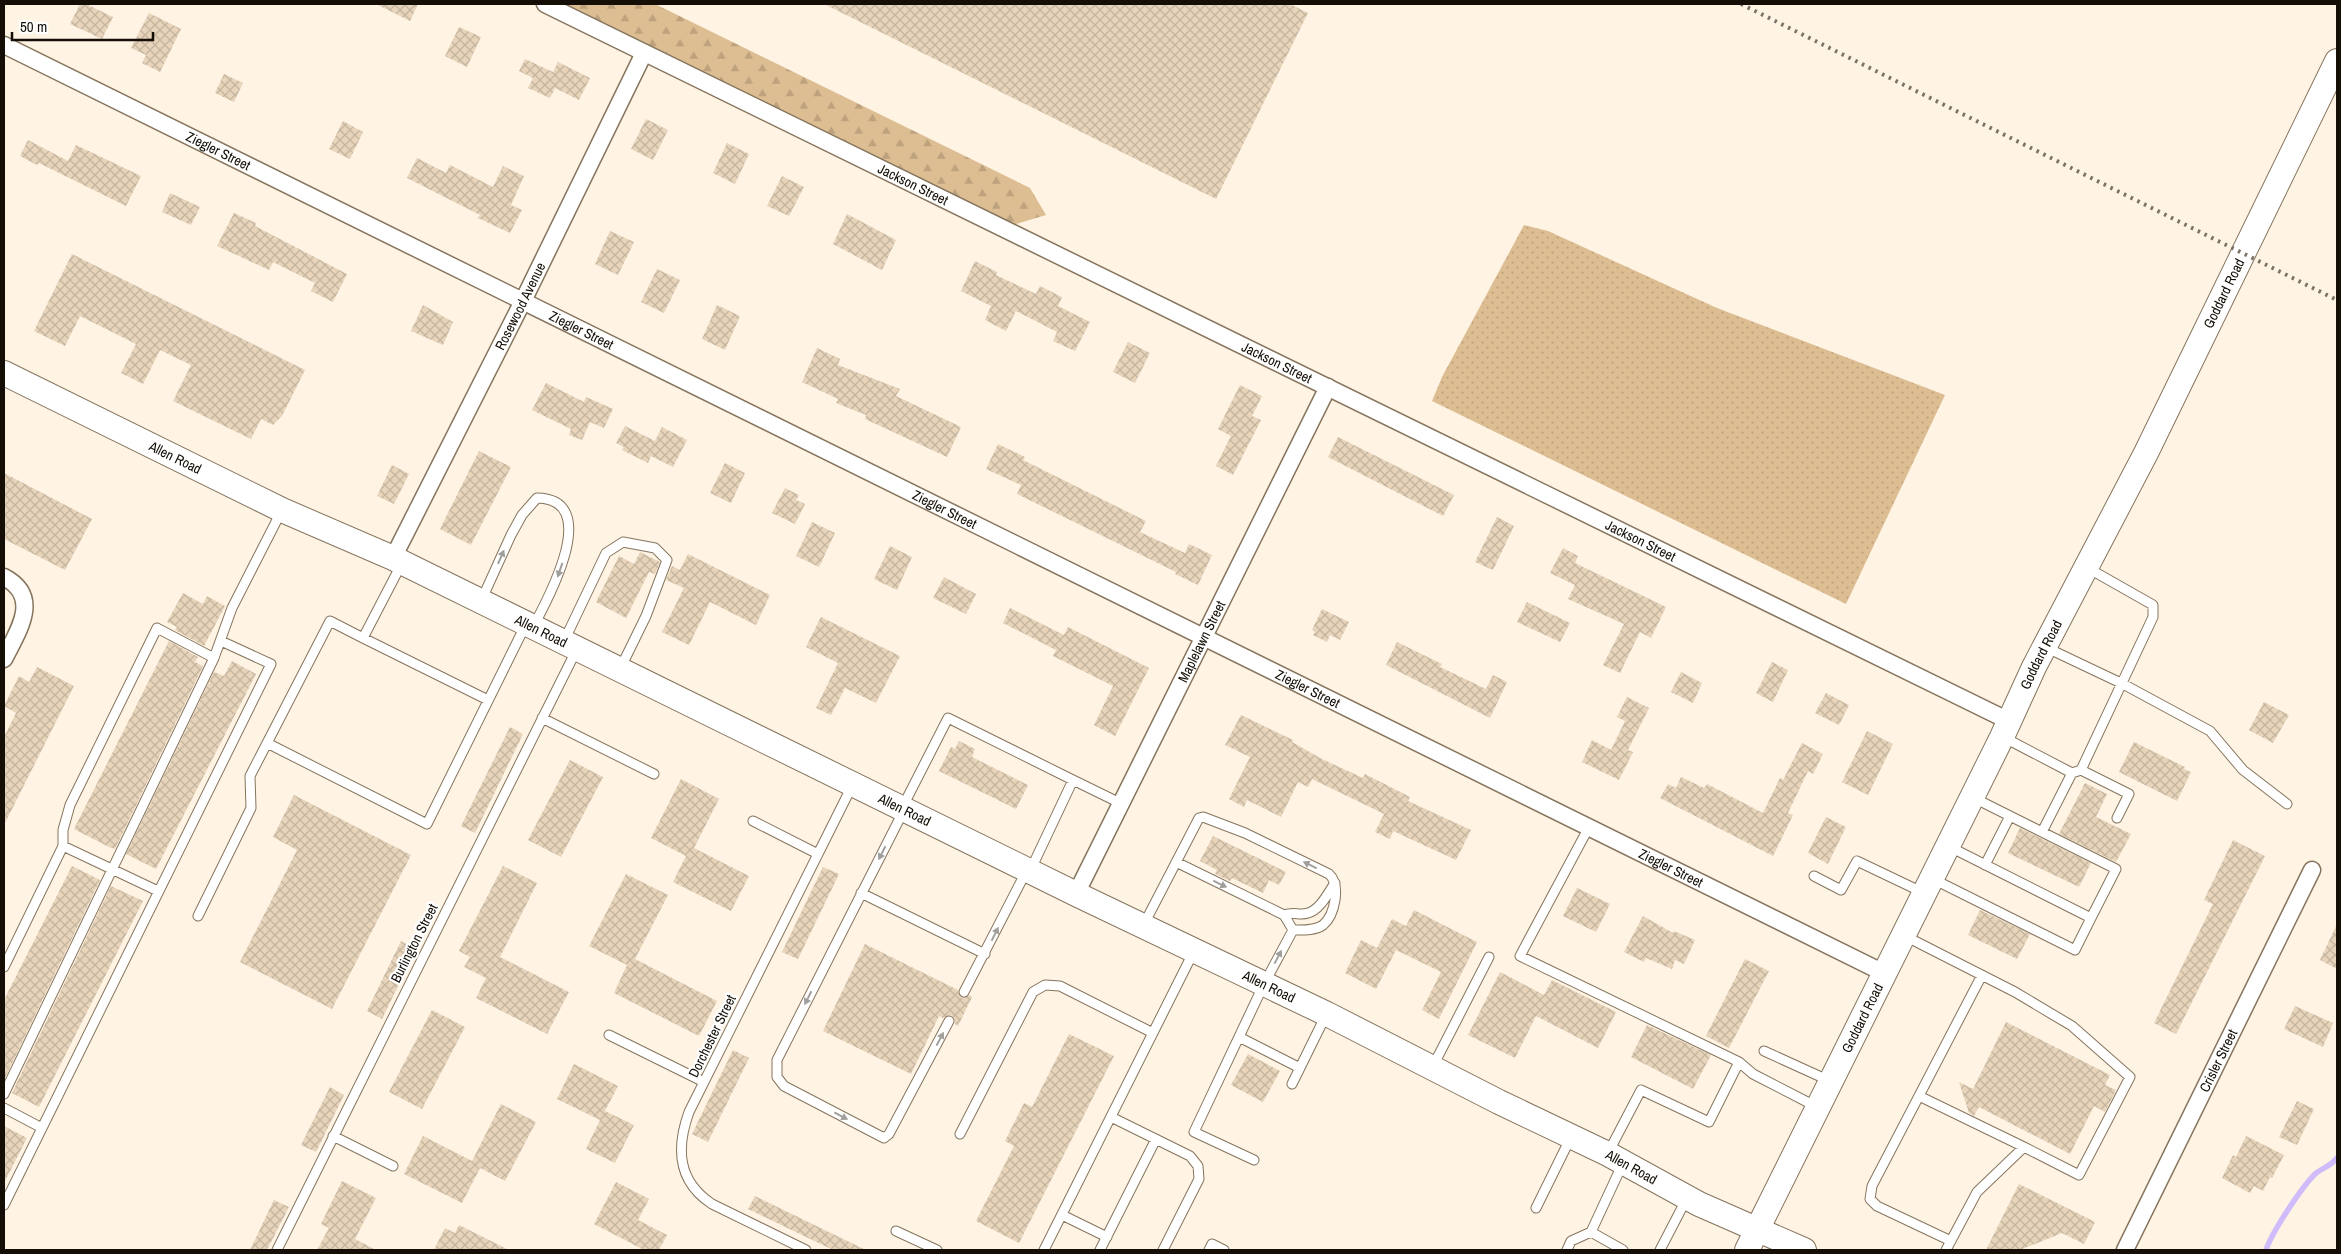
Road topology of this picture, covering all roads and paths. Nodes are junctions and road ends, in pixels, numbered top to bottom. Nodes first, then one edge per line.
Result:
1 (545, 4) edge
2 (4, 46) edge
3 (644, 53) junction
4 (2337, 61) edge
5 (523, 302) junction
6 (6, 379) edge
7 (1328, 387) junction
8 (282, 510) junction
9 (398, 560) junction
10 (2086, 567) junction
11 (4, 577) edge
12 (481, 601) junction
13 (529, 625) junction
14 (1203, 637) junction
15 (363, 638) junction
16 (221, 641) junction
17 (570, 645) junction
18 (2044, 647) junction
19 (4, 658) edge
20 (214, 658) junction
21 (620, 670) junction
22 (2123, 684) junction
23 (488, 700) junction
24 (542, 718) junction
25 (2006, 729) junction
26 (267, 743) junction
27 (2076, 771) junction
28 (654, 774) dead end
29 (1073, 780) junction
30 (853, 784) junction
31 (1972, 797) junction
32 (1120, 803) junction
33 (2286, 804) dead end
34 (903, 809) junction
35 (2010, 816) junction
36 (2117, 818) dead end
37 (753, 820) dead end
38 (1589, 827) junction
39 (2042, 832) junction
40 (63, 846) junction
41 (1947, 846) junction
42 (818, 854) junction
43 (1176, 862) junction
44 (1985, 865) junction
45 (113, 868) junction
46 (2312, 870) dead end
47 (1028, 871) junction
48 (1814, 876) dead end
49 (1335, 883) junction
50 (1928, 886) junction
51 (158, 891) junction
52 (861, 893) junction
53 (1076, 894) junction
54 (1284, 915) junction
55 (198, 916) dead end
56 (2091, 918) junction
57 (1143, 926) junction
58 (1292, 930) junction
59 (1903, 935) junction
60 (1194, 950) junction
61 (985, 954) junction
62 (1489, 957) dead end
63 (4, 967) edge
64 (1884, 973) junction
65 (1982, 975) junction
66 (1264, 984) junction
67 (964, 992) dead end
68 (1327, 1014) junction
69 (949, 1021) dead end
70 (1153, 1033) junction
71 (609, 1035) dead end
72 (1239, 1037) junction
73 (1764, 1051) dead end
74 (1739, 1062) junction
75 (1300, 1068) junction
76 (1432, 1068) junction
77 (1830, 1081) junction
78 (704, 1082) junction
79 (1292, 1084) dead end
80 (4, 1094) edge
81 (1919, 1096) junction
82 (4, 1108) edge
83 (1817, 1108) junction
84 (1111, 1117) junction
85 (42, 1128) junction
86 (960, 1134) dead end
87 (333, 1136) junction
88 (1572, 1136) junction
89 (1156, 1139) junction
90 (2024, 1147) junction
91 (1615, 1158) junction
92 (1254, 1160) dead end
93 (393, 1166) dead end
94 (1687, 1198) junction
95 (4, 1205) edge
96 (1536, 1208) dead end
97 (1062, 1215) junction
98 (1758, 1228) junction
99 (896, 1231) dead end
100 (1591, 1232) junction
101 (1107, 1237) junction
102 (1951, 1241) junction
103 (277, 1250) edge
104 (806, 1250) edge
105 (937, 1250) edge
106 (1044, 1250) edge
107 (1100, 1250) edge
108 (1162, 1250) edge
109 (1209, 1250) edge
110 (1224, 1250) edge
111 (1567, 1250) edge
112 (1622, 1250) edge
113 (1660, 1250) edge
114 (1747, 1250) edge
115 (1804, 1250) edge
116 (1946, 1250) edge
117 (2124, 1250) edge

1 - 3 street, Jackson Street
2 - 5 street, Ziegler Street
3 - 5 street, Rosewood Avenue
3 - 7 street, Jackson Street
4 - 10 main road, Goddard Road
5 - 9 street, Rosewood Avenue
5 - 14 street, Ziegler Street
6 - 8 main road, Allen Road
7 - 14 street, Maplelawn Street
7 - 25 street, Jackson Street
8 - 9 main road, Allen Road
8 - 16 lane
9 - 12 main road, Allen Road
9 - 15 lane
10 - 18 main road, Goddard Road
10 - 22 lane
11 - 19 street
12 - 13 main road, Allen Road
12 -> 13 lane
13 - 17 main road, Allen Road
13 - 23 lane
14 - 32 street, Maplelawn Street
14 - 38 street, Ziegler Street
15 - 23 lane
15 - 26 lane
16 - 20 lane
16 - 51 lane
17 - 21 main road, Allen Road
17 - 21 lane, Burlington Street
17 - 24 lane, Burlington Street
18 - 22 lane
18 - 25 main road, Goddard Road
20 - 40 lane
20 - 45 lane
21 - 30 main road, Allen Road
22 - 27 lane
22 - 33 lane
23 - 26 lane
24 - 28 lane
24 - 87 lane, Burlington Street
25 - 27 lane
25 - 31 main road, Goddard Road
26 - 55 lane
27 - 36 lane
27 - 39 lane
29 - 32 lane
29 - 34 lane
29 - 47 lane
30 - 34 main road, Allen Road
30 - 42 lane, Dorchester Street
31 - 35 lane
31 - 41 main road, Goddard Road
32 - 53 street, Maplelawn Street
34 - 47 main road, Allen Road
34 -> 52 lane
35 - 39 lane
35 - 44 lane
37 - 42 lane
38 - 64 street, Ziegler Street
38 - 74 lane
39 - 56 lane
40 - 45 lane
40 - 63 lane
41 - 44 lane
41 - 50 main road, Goddard Road
42 - 78 lane, Dorchester Street
49 -> 43 lane
43 -> 54 lane
43 - 57 lane
44 - 56 lane
45 - 51 lane
45 - 80 lane
46 - 117 street, Crisler Street
47 - 53 main road, Allen Road
61 -> 47 lane
48 - 50 lane
49 - 54 lane
49 - 58 lane
50 - 56 lane
50 - 59 main road, Goddard Road
51 - 85 lane
52 - 61 lane
52 -> 69 lane
53 - 57 main road, Allen Road
54 - 58 lane
57 - 60 main road, Allen Road
66 -> 58 lane
59 - 64 main road, Goddard Road
59 - 65 lane
60 - 66 main road, Allen Road
60 - 70 lane
61 - 67 lane
62 - 76 lane
64 - 77 main road, Goddard Road
65 - 81 lane
65 - 90 lane
66 - 68 main road, Allen Road
66 - 72 lane
68 - 75 lane
68 - 76 main road, Allen Road
70 - 84 lane
70 - 86 lane
71 - 78 lane
72 - 75 lane
72 - 92 lane
73 - 77 lane
74 - 83 lane
74 - 91 lane
75 - 79 lane
76 - 88 main road, Allen Road
77 - 83 main road, Goddard Road
78 - 104 lane, Dorchester Street
81 - 90 lane
81 - 102 lane
82 - 85 lane
83 - 98 main road, Goddard Road
84 - 89 lane
84 - 97 lane
85 - 95 lane
87 - 93 lane
87 - 103 lane, Burlington Street
88 - 91 main road, Allen Road
88 - 96 lane
89 - 101 lane
89 - 108 lane
90 - 102 lane
91 - 94 main road, Allen Road
91 - 100 lane
94 - 98 main road, Allen Road
94 - 113 lane
97 - 101 lane
97 - 106 lane
98 - 114 main road, Goddard Road
98 - 115 main road, Allen Road
99 - 105 lane
100 - 111 lane
100 - 112 lane
101 - 107 lane
102 - 116 lane
109 - 110 lane

